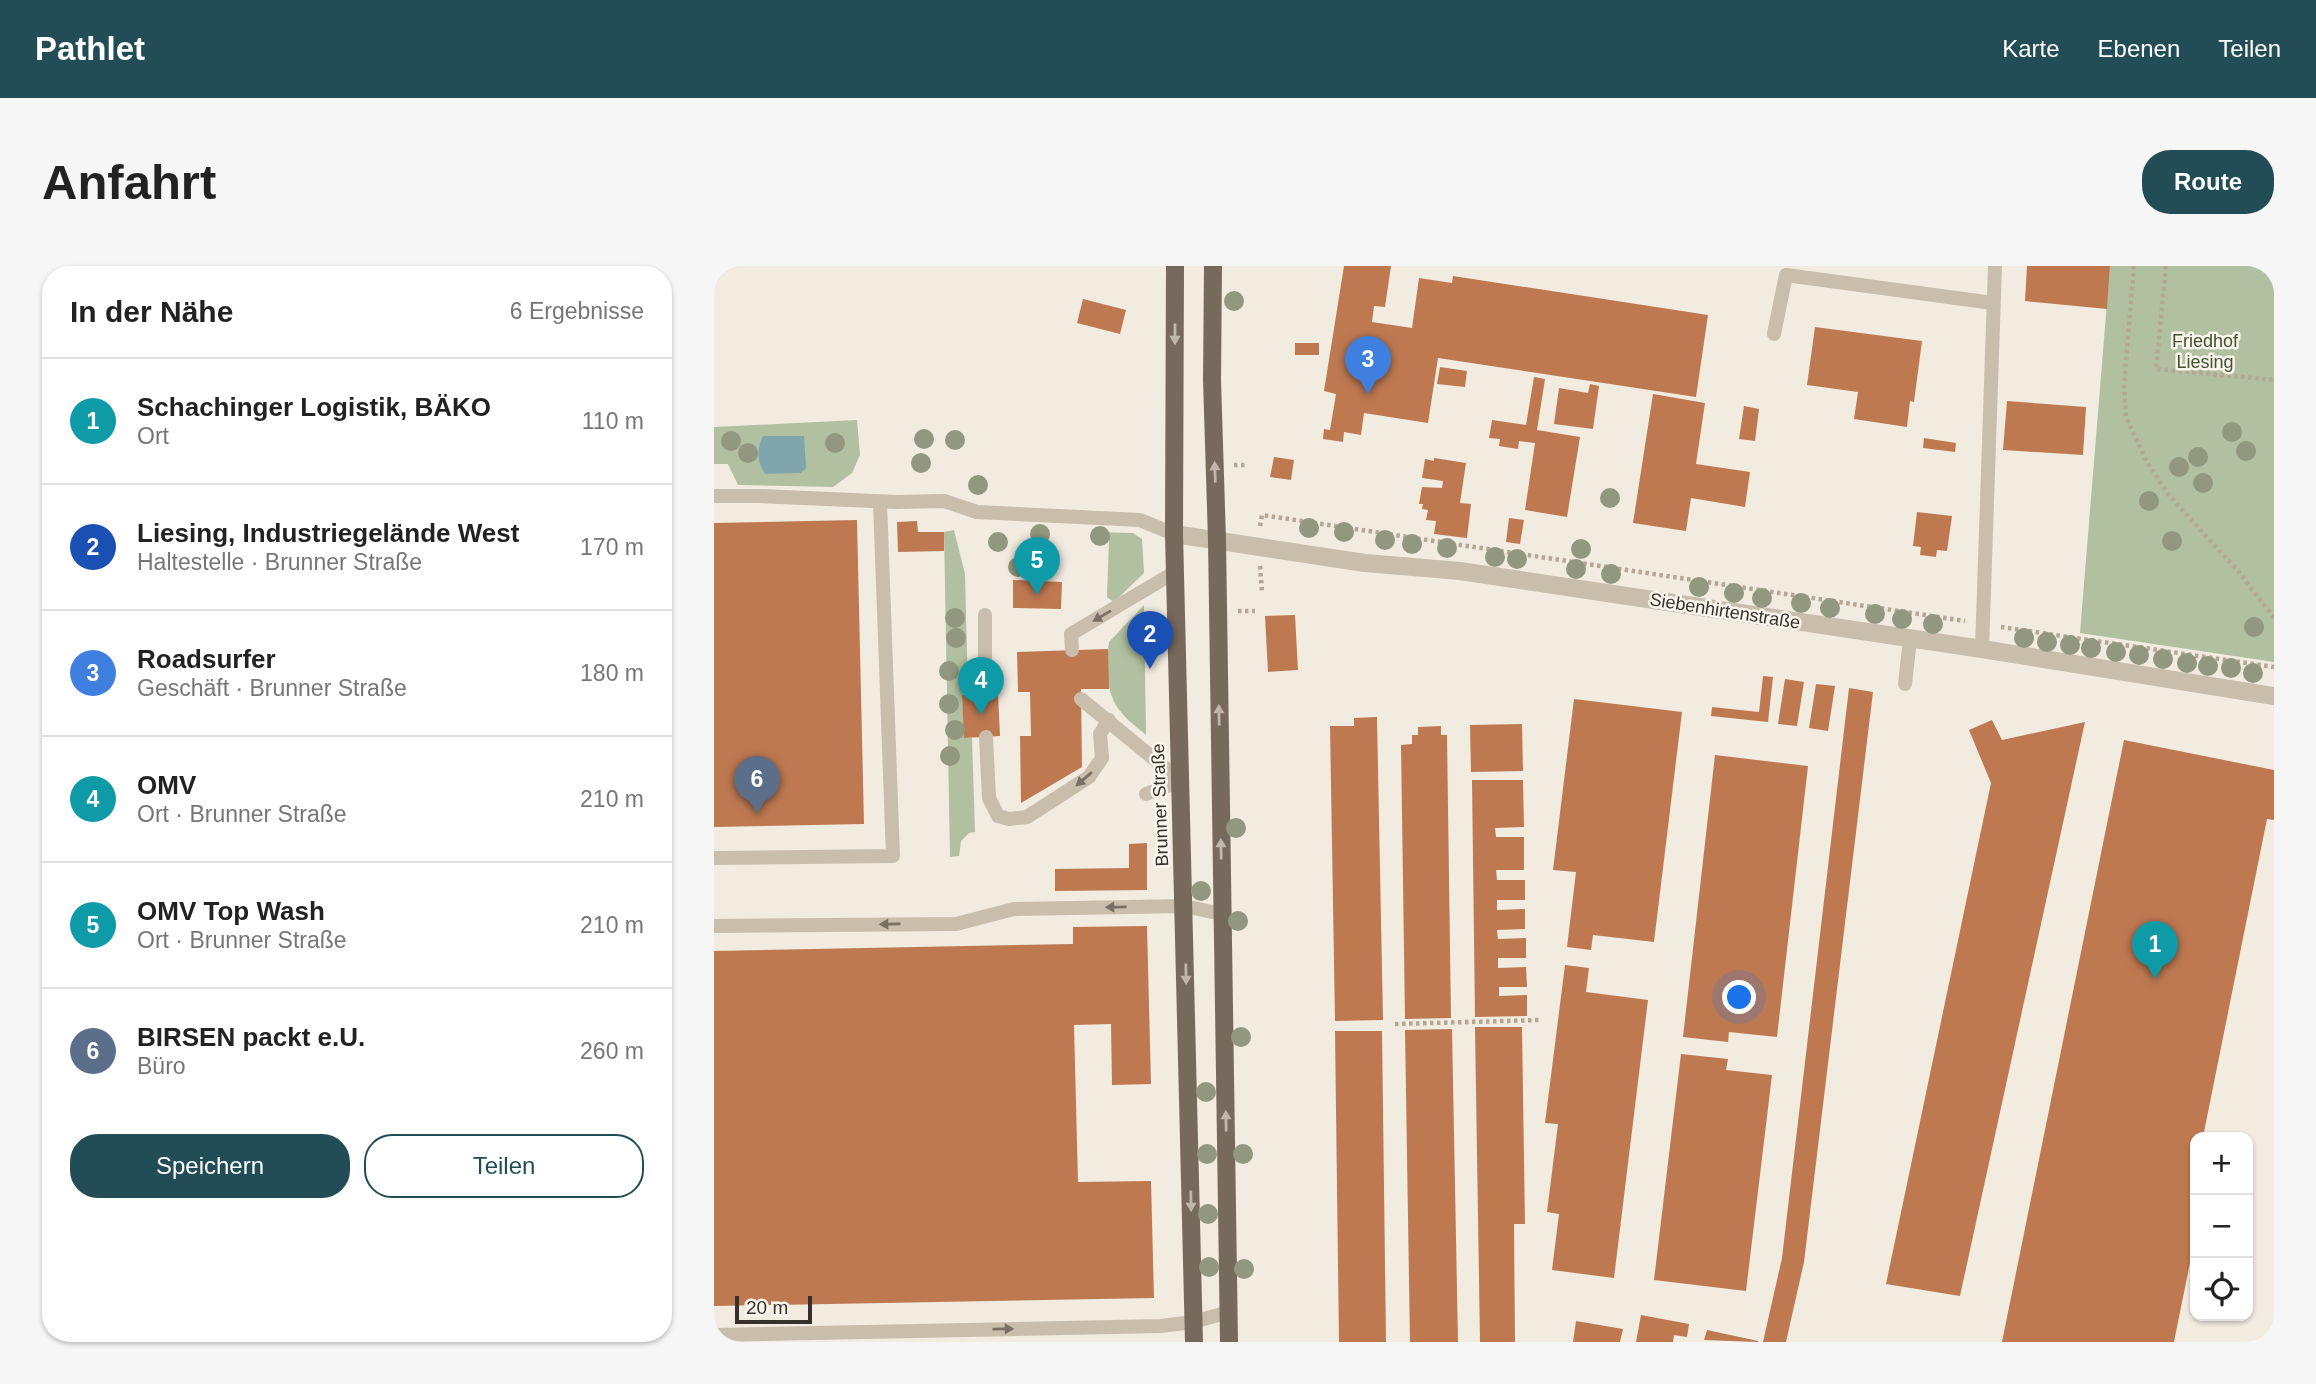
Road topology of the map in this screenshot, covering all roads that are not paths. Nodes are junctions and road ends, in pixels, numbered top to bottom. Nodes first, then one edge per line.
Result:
1 (1175, 266) edge
2 (1213, 266) edge
3 (1995, 266) edge
4 (1993, 303) junction
5 (1774, 334) dead end
6 (714, 496) edge
7 (880, 502) junction
8 (1174, 534) junction
9 (1217, 540) junction
10 (1175, 572) junction
11 (985, 615) dead end
12 (1910, 639) junction
13 (1982, 649) junction
14 (1072, 650) dead end
15 (1905, 684) dead end
16 (985, 694) dead end
17 (2274, 696) edge
18 (1081, 699) dead end
19 (1109, 720) junction
20 (986, 737) dead end
21 (1181, 781) junction
22 (1146, 794) dead end
23 (714, 858) edge
24 (1184, 906) junction
25 (1222, 914) junction
26 (714, 926) edge
27 (1229, 1312) junction
28 (1193, 1322) junction
29 (714, 1335) edge
30 (1194, 1342) edge
31 (1229, 1342) edge

1 -> 8 main road, Brunner Straße
9 -> 2 main road
3 - 4 lane
4 - 5 lane
4 - 13 lane
6 - 7 lane
7 - 8 lane
7 - 23 lane
8 - 9 street, Siebenhirtenstraße
8 - 10 main road, Brunner Straße
9 - 12 street, Siebenhirtenstraße
25 -> 9 main road
10 -> 14 lane
10 - 21 main road, Brunner Straße
11 - 16 lane
12 - 13 street, Siebenhirtenstraße
12 - 15 lane
13 - 17 street, Siebenhirtenstraße
18 - 19 lane
19 -> 20 lane
19 - 21 lane
21 - 22 lane
21 - 24 main road, Brunner Straße
24 - 25 lane
24 -> 26 lane
24 -> 28 main road, Brunner Straße
27 -> 25 main road
27 - 28 lane
27 - 31 main road
29 -> 28 lane
28 - 30 main road, Brunner Straße

